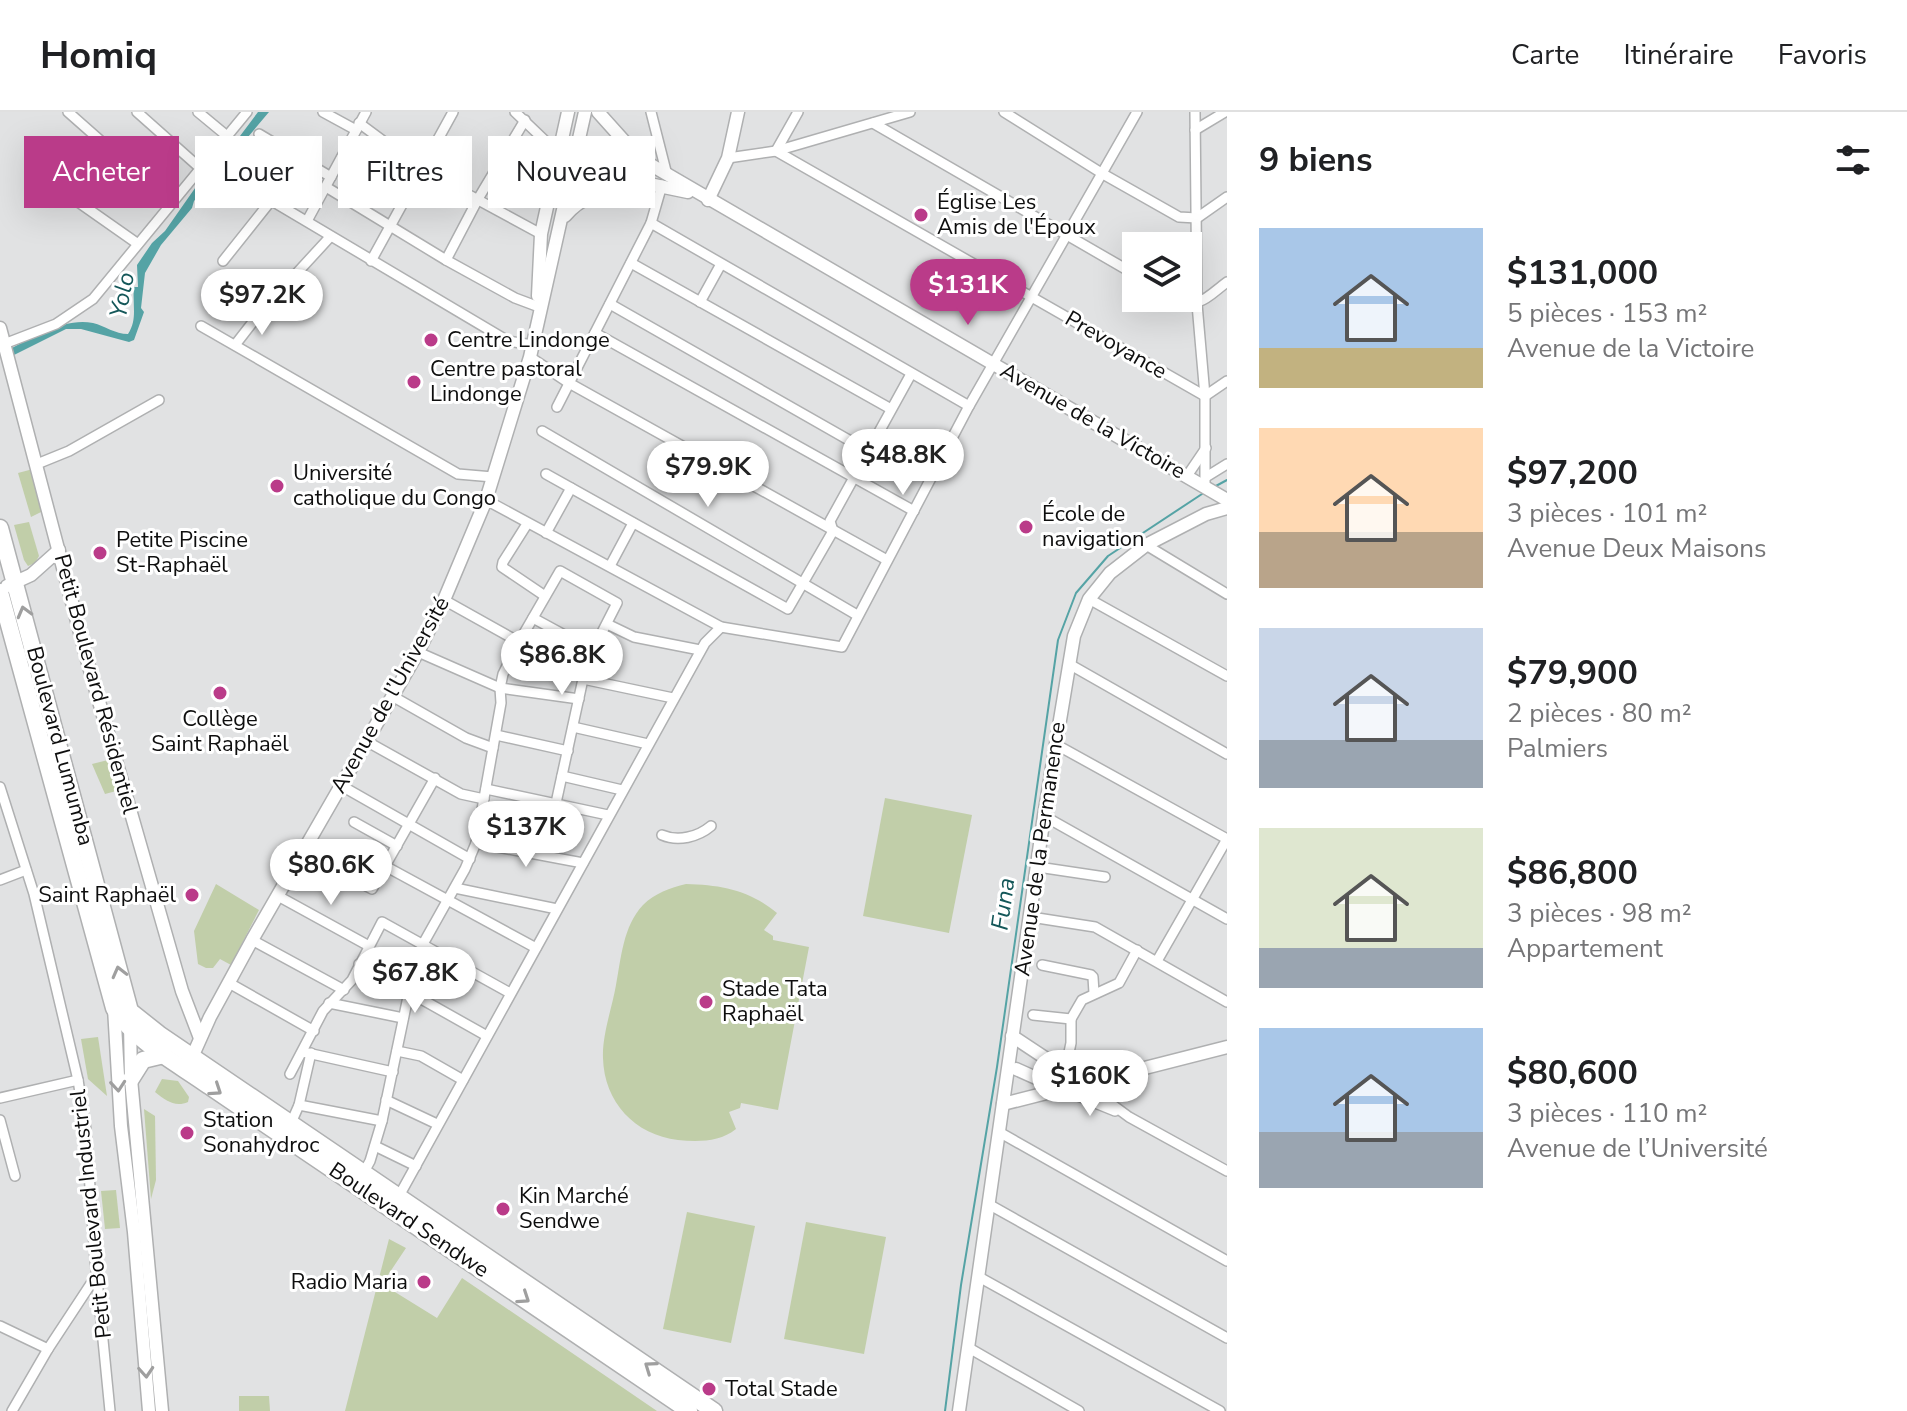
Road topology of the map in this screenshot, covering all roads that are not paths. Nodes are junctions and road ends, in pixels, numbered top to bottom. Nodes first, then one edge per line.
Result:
1 (68, 112) edge
2 (137, 112) edge
3 (198, 112) edge
4 (247, 112) edge
5 (323, 112) edge
6 (366, 112) edge
7 (453, 112) edge
8 (515, 112) edge
9 (568, 112) edge
10 (585, 112) edge
11 (651, 112) edge
12 (738, 112) edge
13 (798, 112) edge
14 (910, 112) edge
15 (1004, 112) edge
16 (1137, 112) edge
17 (1195, 112) edge
18 (1225, 112) edge
19 (898, 113) edge
20 (603, 115) edge
21 (525, 120) junction
22 (873, 123) junction
23 (358, 127) junction
24 (1195, 130) junction
25 (259, 134) dead end
26 (95, 136) edge
27 (227, 136) joint
28 (353, 136) edge
29 (372, 136) edge
30 (440, 136) edge
31 (541, 136) edge
32 (563, 136) edge
33 (581, 136) edge
34 (776, 151) junction
35 (728, 158) junction
36 (195, 164) edge
37 (338, 164) edge
38 (195, 174) edge
39 (1103, 174) junction
40 (331, 177) junction
41 (655, 180) edge
42 (664, 180) junction
43 (326, 187) junction
44 (179, 193) edge
45 (472, 196) edge
46 (703, 197) junction
47 (1227, 197) edge
48 (478, 199) junction
49 (87, 208) edge
50 (167, 208) edge
51 (265, 208) edge
52 (282, 208) edge
53 (400, 208) edge
54 (547, 208) edge
55 (565, 208) edge
56 (572, 208) edge
57 (1197, 218) junction
58 (307, 221) junction
59 (561, 222) junction
60 (651, 223) junction
61 (390, 226) junction
62 (1197, 232) edge
63 (541, 234) junction
64 (1066, 236) junction
65 (330, 237) junction
66 (138, 244) junction
67 (446, 260) junction
68 (223, 261) dead end
69 (371, 261) junction
70 (631, 263) junction
71 (721, 264) junction
72 (1122, 267) edge
73 (296, 274) dead end
74 (1227, 282) edge
75 (1032, 298) junction
76 (1202, 300) edge
77 (700, 302) junction
78 (610, 304) junction
79 (539, 307) junction
80 (263, 309) dead end
81 (1198, 312) edge
82 (201, 326) dead end
83 (0, 328) edge
84 (595, 333) junction
85 (235, 345) junction
86 (4, 346) junction
87 (531, 351) junction
88 (995, 363) junction
89 (911, 374) junction
90 (1227, 381) edge
91 (569, 383) junction
92 (1205, 396) junction
93 (159, 400) dead end
94 (969, 406) junction
95 (557, 407) dead end
96 (891, 409) junction
97 (542, 431) dead end
98 (1206, 448) junction
99 (868, 451) junction
100 (37, 464) junction
101 (1227, 464) edge
102 (546, 474) dead end
103 (854, 475) junction
104 (1187, 476) junction
105 (493, 477) junction
106 (571, 488) junction
107 (1213, 490) edge
108 (490, 502) junction
109 (1227, 508) edge
110 (914, 511) junction
111 (1206, 514) junction
112 (633, 523) junction
113 (527, 524) junction
114 (0, 528) edge
115 (833, 531) junction
116 (546, 533) junction
117 (1146, 545) junction
118 (59, 550) junction
119 (887, 560) junction
120 (610, 566) junction
121 (803, 583) junction
122 (5, 588) edge
123 (1227, 594) edge
124 (545, 596) junction
125 (1089, 599) junction
126 (444, 600) junction
127 (857, 615) junction
128 (533, 618) junction
129 (607, 624) junction
130 (721, 627) junction
131 (521, 638) junction
132 (593, 650) junction
133 (700, 650) junction
134 (418, 652) junction
135 (1069, 664) junction
136 (1227, 676) edge
137 (583, 679) junction
138 (500, 688) junction
139 (392, 696) junction
140 (673, 698) junction
141 (579, 699) junction
142 (573, 727) junction
143 (496, 735) junction
144 (366, 741) junction
145 (648, 744) junction
146 (1055, 744) junction
147 (493, 748) junction
148 (568, 751) junction
149 (1227, 754) edge
150 (562, 776) junction
151 (435, 778) junction
152 (340, 785) junction
153 (0, 787) edge
154 (622, 790) junction
155 (485, 794) junction
156 (556, 803) junction
157 (608, 815) junction
158 (1044, 816) junction
159 (354, 822) dead end
160 (410, 823) junction
161 (711, 826) dead end
162 (662, 835) dead end
163 (1227, 839) edge
164 (476, 843) junction
165 (397, 846) junction
166 (303, 852) junction
167 (470, 859) junction
168 (583, 863) junction
169 (385, 866) junction
170 (1038, 867) junction
171 (26, 870) junction
172 (1105, 877) dead end
173 (0, 880) edge
174 (455, 888) junction
175 (278, 896) junction
176 (447, 900) junction
177 (1193, 900) junction
178 (557, 909) junction
179 (1031, 917) junction
180 (1227, 919) edge
181 (252, 940) junction
182 (423, 944) junction
183 (369, 946) junction
184 (536, 948) junction
185 (1137, 950) junction
186 (1157, 961) junction
187 (359, 964) junction
188 (1042, 965) dead end
189 (229, 983) junction
190 (344, 990) junction
191 (409, 992) junction
192 (510, 993) junction
193 (1094, 993) junction
194 (1227, 1002) edge
195 (329, 1003) junction
196 (122, 1009) junction
197 (1033, 1015) dead end
198 (403, 1018) junction
199 (1071, 1019) junction
200 (130, 1028) junction
201 (314, 1031) junction
202 (487, 1036) junction
203 (1012, 1036) junction
204 (200, 1038) junction
205 (1227, 1047) edge
206 (397, 1051) junction
207 (307, 1053) junction
208 (164, 1055) junction
209 (190, 1063) junction
210 (1060, 1068) junction
211 (1012, 1069) junction
212 (393, 1072) junction
213 (290, 1074) dead end
214 (131, 1079) junction
215 (78, 1080) junction
216 (463, 1080) junction
217 (1083, 1083) junction
218 (1063, 1090) junction
219 (0, 1098) edge
220 (386, 1100) junction
221 (1003, 1104) junction
222 (299, 1105) junction
223 (1129, 1117) junction
224 (0, 1120) edge
225 (382, 1121) junction
226 (291, 1123) junction
227 (437, 1124) junction
228 (999, 1132) junction
229 (375, 1146) junction
230 (416, 1166) junction
231 (1227, 1171) edge
232 (364, 1172) junction
233 (15, 1176) dead end
234 (399, 1196) junction
235 (990, 1205) junction
236 (1227, 1261) edge
237 (96, 1276) junction
238 (979, 1277) junction
239 (0, 1326) edge
240 (1227, 1338) edge
241 (969, 1348) junction
242 (48, 1349) junction
243 (12, 1411) edge
244 (110, 1411) edge
245 (149, 1411) edge
246 (162, 1411) edge
247 (689, 1411) edge
248 (714, 1411) edge
249 (959, 1411) edge
250 (1079, 1411) edge
251 (1220, 1411) edge

1 - 26 street
2 - 36 street
3 - 27 street
4 - 27 street
5 - 23 street
6 - 23 street
7 - 30 street
8 - 21 street
9 - 32 main road
10 - 33 main road, Avenue de l’Université
11 - 42 street
12 - 35 main road
13 - 34 street
14 - 19 street
15 - 39 street
16 - 39 street
17 - 24 street
18 - 24 street
19 - 22 street
20 - 42 main road
21 - 31 street
21 - 48 street
22 - 34 street
22 - 64 street
23 - 28 street
23 - 29 street
24 - 57 street
25 - 40 street
34 - 35 street
34 - 75 street, Prevoyance
35 - 46 main road
37 - 40 street
38 - 44 street
39 - 57 street
39 - 64 street
40 - 43 street
41 - 42 main road, Avenue de la Victoire
42 - 46 main road, Avenue de la Victoire
42 - 60 street
43 - 58 street
43 - 61 street
45 - 48 street
46 - 88 main road, Avenue de la Victoire
47 - 57 street
48 - 63 street
48 - 67 street
49 - 66 street
50 - 66 street
51 - 68 street
52 - 58 street
53 - 61 street
54 - 63 main road
55 - 59 main road, Avenue de l’Université
56 - 59 main road
57 - 62 street
58 - 65 street
59 - 79 main road, Avenue de l’Université
60 - 70 street
60 - 71 street
61 - 67 street
61 - 69 street
63 - 79 main road
64 - 72 street
64 - 75 street
65 - 69 street
65 - 73 street
66 - 86 street
67 - 79 street
69 - 87 street
70 - 77 street
70 - 78 street
71 - 77 street
71 - 89 street
74 - 76 street
75 - 88 street
75 - 92 street, Prevoyance
77 - 96 street
78 - 84 street
78 - 99 street
79 - 87 main road, Avenue de l’Université
80 - 85 street
81 - 92 street
82 - 85 street
83 - 86 main road, Petit Boulevard Résidentiel
84 - 91 street
84 - 103 street
85 - 105 street
86 - 100 main road, Petit Boulevard Résidentiel
87 - 91 street
87 - 105 main road, Avenue de l’Université
88 - 94 street
88 - 104 main road, Avenue de la Victoire
89 - 94 street
89 - 96 street
90 - 92 street
91 - 95 street
91 - 115 street
92 - 98 street
93 - 100 street
94 - 110 street
96 - 99 street
97 - 121 street
98 - 104 street
98 - 107 street
99 - 103 street
100 - 118 main road, Petit Boulevard Résidentiel
101 - 107 street
102 - 106 street
103 - 110 street
103 - 115 street
104 - 107 main road, Avenue de la Victoire
105 - 108 main road, Avenue de l’Université
106 - 112 street
106 - 116 street
107 - 111 main road
108 - 113 street
108 - 126 main road, Avenue de l’Université
109 - 111 main road, Avenue de la Permanence
110 - 119 street
111 - 117 main road, Avenue de la Permanence
112 - 120 street
112 - 121 street
113 - 116 street
113 - 124 street
114 - 122 highway, Boulevard Lumumba
115 - 119 street
115 - 121 street
116 - 120 street
117 - 123 street
117 - 125 main road, Avenue de la Permanence
118 - 122 main road
118 - 204 main road, Petit Boulevard Résidentiel
119 - 127 street
120 - 130 street
121 - 127 street
122 - 196 highway, Boulevard Lumumba
124 - 128 street
124 - 129 street
125 - 135 main road, Avenue de la Permanence
125 - 136 street
126 - 131 street
126 - 134 main road, Avenue de l’Université
127 - 130 street
128 - 131 street
128 - 132 street
129 - 132 street
129 - 133 street
130 - 133 street
131 - 132 street
131 - 138 street
132 - 137 street
133 - 140 street
134 - 138 street
134 - 139 main road, Avenue de l’Université
135 - 146 main road, Avenue de la Permanence
135 - 149 street
137 - 140 street
137 - 141 street
138 - 141 street
138 - 143 street
139 - 144 main road, Avenue de l’Université
139 - 147 street
140 - 145 street
141 - 142 street
142 - 145 street
142 - 148 street
143 - 147 street
143 - 148 street
144 - 151 street
144 - 152 main road, Avenue de l’Université
145 - 154 street
146 - 158 main road, Avenue de la Permanence
146 - 163 street
147 - 155 street
148 - 150 street
150 - 154 street
150 - 156 street
151 - 155 street
151 - 160 street
152 - 160 street
152 - 166 main road, Avenue de l’Université
153 - 171 street, Petit Boulevard Industriel
154 - 157 street
155 - 156 street
155 - 164 street
156 - 157 street
157 - 168 street
158 - 170 main road, Avenue de la Permanence
158 - 177 street
159 - 165 street
160 - 165 street
160 - 167 street
161 - 162 street
163 - 177 street
164 - 167 street
164 - 168 street
165 - 169 street
166 - 169 street
166 - 175 main road, Avenue de l’Université
167 - 174 street
168 - 178 street
169 - 176 street
170 - 172 street
170 - 179 main road, Avenue de la Permanence
171 - 173 street
171 - 215 street, Petit Boulevard Industriel
174 - 176 street
174 - 178 street
175 - 181 main road, Avenue de l’Université
175 - 183 street
176 - 182 street
176 - 184 street
177 - 180 street
177 - 186 street
178 - 184 street
179 - 185 street
179 - 203 main road, Avenue de la Permanence
181 - 189 main road, Avenue de l’Université
181 - 190 street
182 - 183 street
182 - 191 street
182 - 192 street
183 - 187 street
184 - 192 street
185 - 186 street
185 - 193 street
186 - 194 street
187 - 190 street
187 - 191 street
188 - 193 street
189 - 201 street
189 - 204 main road, Avenue de l’Université
190 - 195 street
191 - 198 street
191 - 202 street
192 - 202 street
193 - 199 street
195 - 198 street
195 - 201 street
196 - 200 highway, Boulevard Lumumba
196 - 209 highway, Boulevard Sendwe
196 -> 245 main road, Boulevard Lumumba
197 - 199 street
198 - 206 street
199 - 210 street
200 - 208 highway, Boulevard Sendwe
200 - 214 main road
201 - 207 street
202 - 216 street
203 - 210 main road
203 - 211 main road, Avenue de la Permanence
204 - 209 main road, Avenue de l’Université
205 - 217 main road
206 - 212 street
206 - 216 street
207 - 212 street
207 - 213 street
207 - 222 street
208 - 209 highway, Boulevard Sendwe
208 - 214 highway
209 - 226 highway, Boulevard Sendwe
209 -> 247 highway, Boulevard Sendwe
210 - 211 main road
210 - 217 main road
211 - 218 main road
211 - 221 main road, Avenue de la Permanence
212 - 220 street
214 - 246 main road
215 - 219 street
215 - 237 street, Petit Boulevard Industriel
216 - 227 street
217 - 218 main road
217 - 223 street
218 - 221 main road
218 - 223 street
220 - 225 street
220 - 227 street
221 - 228 main road, Avenue de la Permanence
222 - 225 street
222 - 226 street
223 - 231 street
224 - 233 street
225 - 229 street
226 - 232 highway, Boulevard Sendwe
227 - 230 street
228 - 235 main road, Avenue de la Permanence
228 - 236 street
229 - 230 street
229 - 232 street
230 - 234 street
232 - 234 highway, Boulevard Sendwe
248 -> 234 highway, Boulevard Sendwe
235 - 238 main road, Avenue de la Permanence
235 - 240 street
237 - 242 street
237 - 244 street, Petit Boulevard Industriel
238 - 241 main road, Avenue de la Permanence
238 - 251 street
239 - 242 street
241 - 249 main road, Avenue de la Permanence
241 - 250 street
242 - 243 street

